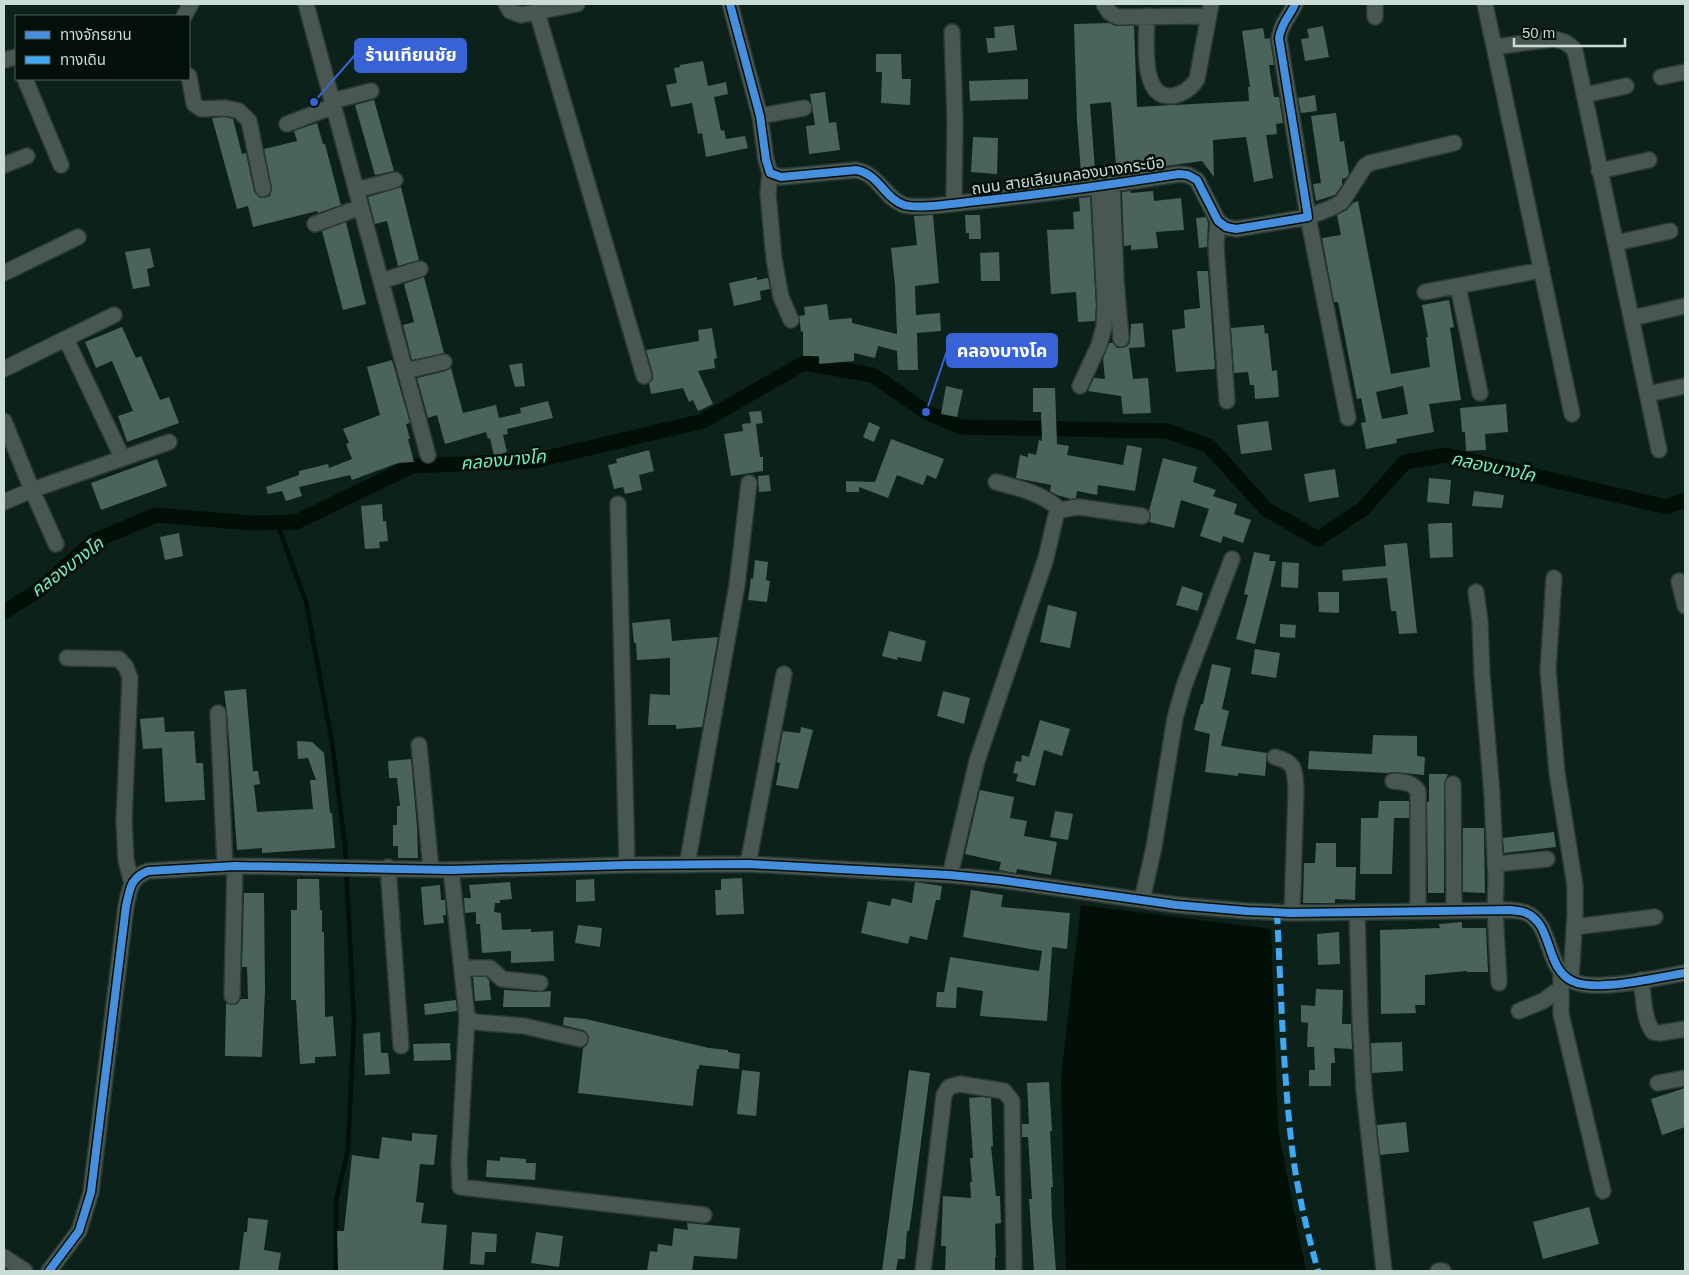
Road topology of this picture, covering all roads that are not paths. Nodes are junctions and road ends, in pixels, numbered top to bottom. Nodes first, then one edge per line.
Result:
1 (191, 4) edge
2 (306, 4) edge
3 (506, 4) edge
4 (578, 4) edge
5 (730, 4) edge
6 (1104, 4) edge
7 (1295, 4) edge
8 (1485, 4) edge
9 (1209, 10) edge
10 (537, 12) junction
11 (185, 15) edge
12 (1147, 16) junction
13 (952, 32) dead end
14 (1494, 47) junction
15 (1685, 72) edge
16 (1661, 77) dead end
17 (25, 80) edge
18 (190, 80) edge
19 (1626, 86) dead end
20 (371, 91) dead end
21 (1584, 95) junction
22 (333, 104) junction
23 (804, 108) dead end
24 (760, 116) junction
25 (287, 124) dead end
26 (1454, 143) dead end
27 (27, 156) dead end
28 (1649, 160) dead end
29 (61, 164) dead end
30 (4, 165) edge
31 (1599, 171) junction
32 (770, 173) junction
33 (395, 180) dead end
34 (1105, 185) junction
35 (263, 189) dead end
36 (356, 190) junction
37 (954, 204) junction
38 (361, 207) junction
39 (1308, 217) junction
40 (1218, 221) junction
41 (315, 224) dead end
42 (1670, 231) dead end
43 (78, 237) dead end
44 (1616, 243) junction
45 (420, 269) dead end
46 (1542, 270) junction
47 (4, 273) edge
48 (381, 281) junction
49 (1458, 286) junction
50 (1424, 292) dead end
51 (1685, 306) edge
52 (114, 316) dead end
53 (1632, 318) junction
54 (791, 320) dead end
55 (66, 339) junction
56 (1121, 339) dead end
57 (444, 362) dead end
58 (4, 368) edge
59 (405, 371) junction
60 (644, 376) dead end
61 (1080, 386) dead end
62 (1685, 386) edge
63 (1480, 393) dead end
64 (1648, 394) junction
65 (1227, 401) dead end
66 (1572, 414) dead end
67 (1348, 418) dead end
68 (4, 421) edge
69 (169, 442) dead end
70 (1659, 450) dead end
71 (428, 455) dead end
72 (122, 457) junction
73 (996, 482) dead end
74 (749, 483) dead end
75 (32, 490) junction
76 (4, 502) edge
77 (618, 504) dead end
78 (1060, 510) junction
79 (1142, 516) dead end
80 (56, 544) dead end
81 (1232, 559) dead end
82 (1554, 578) dead end
83 (1678, 581) dead end
84 (1476, 592) dead end
85 (1685, 606) edge
86 (68, 658) dead end
87 (784, 674) dead end
88 (218, 713) dead end
89 (419, 745) dead end
90 (1275, 757) dead end
91 (1393, 781) dead end
92 (1453, 784) dead end
93 (1547, 859) dead end
94 (687, 864) junction
95 (748, 864) junction
96 (1495, 864) junction
97 (628, 865) junction
98 (230, 866) junction
99 (388, 867) junction
100 (431, 869) junction
101 (451, 870) junction
102 (950, 875) junction
103 (132, 883) junction
104 (1142, 900) junction
105 (1454, 910) junction
106 (1495, 910) junction
107 (1418, 911) junction
108 (1357, 912) junction
109 (1292, 913) junction
110 (1655, 917) dead end
111 (1574, 927) junction
112 (462, 968) junction
113 (1685, 973) edge
114 (1564, 980) junction
115 (1641, 980) junction
116 (540, 983) dead end
117 (1499, 983) dead end
118 (232, 996) dead end
119 (1520, 1011) dead end
120 (467, 1017) junction
121 (1685, 1028) edge
122 (580, 1039) dead end
123 (401, 1046) dead end
124 (1685, 1078) edge
125 (1658, 1083) dead end
126 (1603, 1191) dead end
127 (704, 1215) dead end
128 (4, 1257) edge
129 (25, 1271) edge
130 (49, 1271) edge
131 (923, 1271) edge
132 (1014, 1271) edge
133 (1384, 1271) edge
134 (1438, 1271) edge
135 (1443, 1271) edge

1 - 11 street
2 - 22 street
3 - 10 street
4 - 10 street
5 - 24 street
6 - 12 street
7 - 39 street
8 - 14 street
9 - 12 street
9 - 12 street
10 - 60 street
13 - 37 street
14 - 21 street
14 - 46 street
15 - 16 street
17 - 29 street
18 - 35 street
19 - 21 street
20 - 22 street
21 - 31 street
22 - 25 street
22 - 36 street
23 - 24 street
24 - 32 street
26 - 39 street
27 - 30 street
28 - 31 street
31 - 44 street
32 - 37 street, ถนน สายเลียบคลองบางกระบือ
32 - 54 street
33 - 36 street
34 - 37 street, ถนน สายเลียบคลองบางกระบือ
34 - 40 street, ถนน สายเลียบคลองบางกระบือ
34 - 56 street
34 - 61 street
36 - 38 street
38 - 41 street
38 - 48 street
39 - 40 street
39 - 67 street
40 - 65 street
42 - 44 street
43 - 47 street
44 - 53 street
45 - 48 street
46 - 49 street
46 - 66 street
48 - 59 street
49 - 50 street
49 - 63 street
51 - 53 street
52 - 55 street
53 - 64 street
55 - 58 street
55 - 72 street
57 - 59 street
59 - 71 street
62 - 64 street
64 - 70 street
68 - 75 street
69 - 72 street
72 - 75 street
73 - 78 street
74 - 94 street
75 - 76 street
75 - 80 street
77 - 97 street
78 - 79 street
78 - 102 street
81 - 104 street
82 - 111 street
83 - 85 street
84 - 96 street
86 - 103 street
87 - 95 street
88 - 98 street
89 - 100 street
90 - 109 street
91 - 107 street
92 - 105 street
93 - 96 street
94 - 95 street
94 - 97 street
95 - 102 street
96 - 106 street
97 - 101 street
98 - 99 street
98 - 103 street
98 - 118 street
99 - 100 street
99 - 123 street
100 - 101 street
101 - 112 street
102 - 104 street
103 - 130 street
104 - 109 street
105 - 106 street
105 - 107 street
106 - 114 street
106 - 117 street
107 - 108 street
108 - 109 street
108 - 133 street
110 - 111 street
111 - 114 street
112 - 116 street
112 - 120 street
113 - 115 street
114 - 115 street
114 - 119 street
114 - 126 street
115 - 121 street
120 - 122 street
120 - 127 street
124 - 125 street
128 - 129 street
131 - 132 street
134 - 135 street

